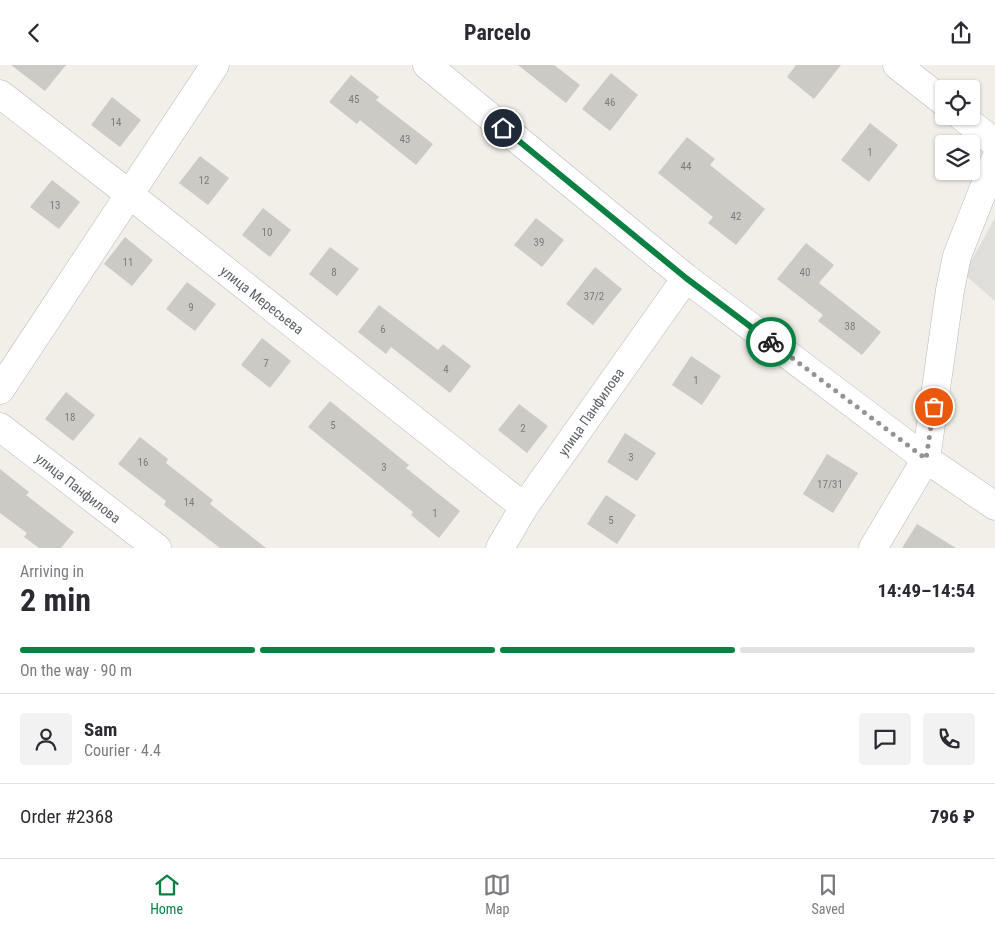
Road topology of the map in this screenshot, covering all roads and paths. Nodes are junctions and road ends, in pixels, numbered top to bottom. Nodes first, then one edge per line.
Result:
1 (215, 65) edge
2 (427, 65) edge
3 (897, 65) edge
4 (0, 94) edge
5 (935, 95) edge
6 (972, 125) edge
7 (995, 143) edge
8 (995, 160) edge
9 (129, 194) junction
10 (686, 278) junction
11 (0, 390) edge
12 (0, 427) edge
13 (926, 459) junction
14 (995, 506) edge
15 (524, 507) junction
16 (157, 548) edge
17 (500, 548) edge
18 (873, 548) edge

1 - 9 street
2 - 10 street
3 - 5 street
4 - 9 street, улица Мересьева
6 - 7 street
8 - 13 street
9 - 11 street
9 - 15 street, улица Мересьева
10 - 13 street
10 - 15 street, улица Панфилова
12 - 16 street, улица Панфилова
13 - 14 street
13 - 18 street
15 - 17 street, улица Панфилова

